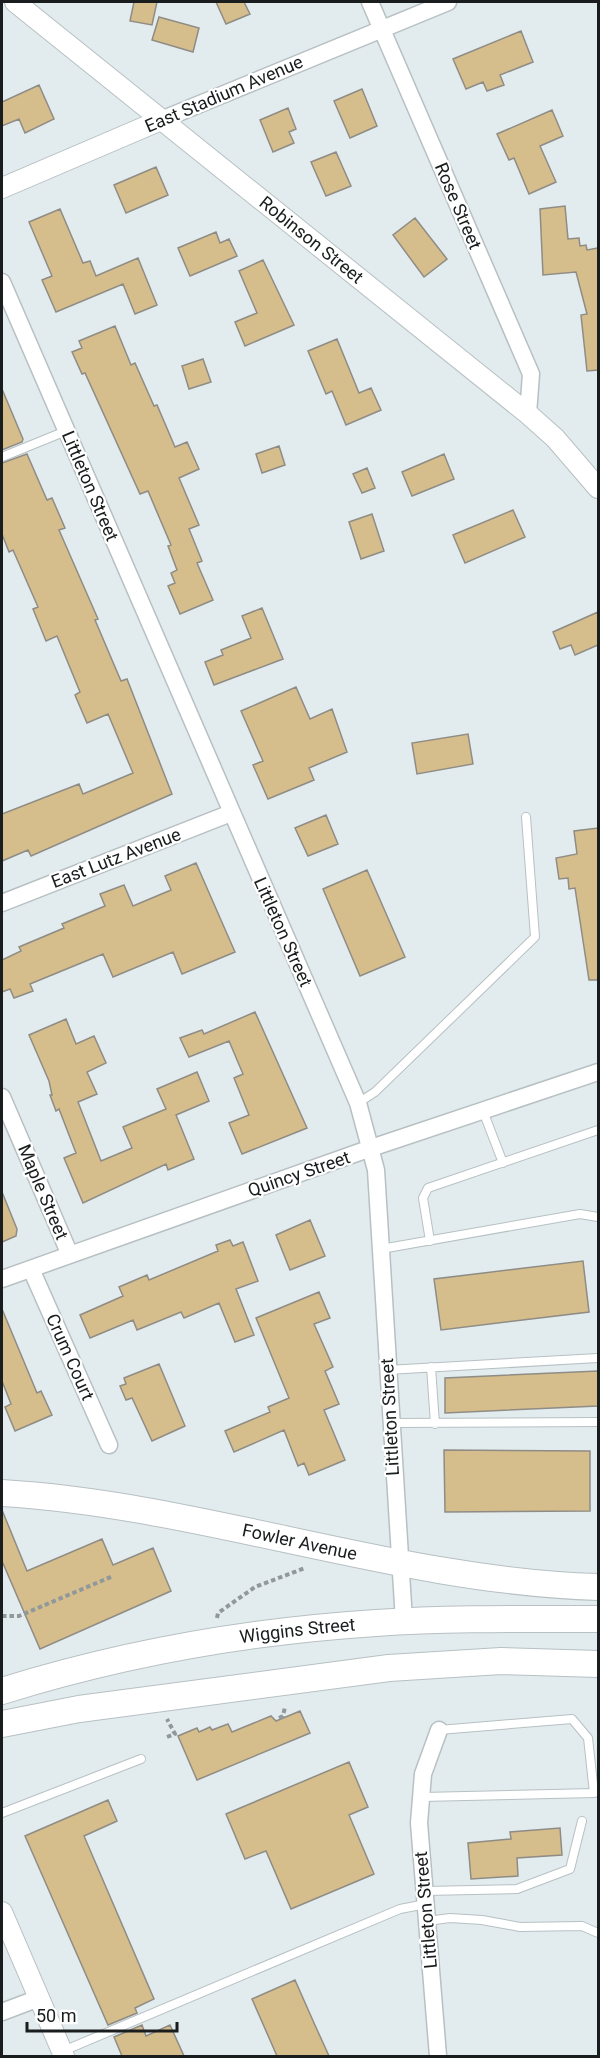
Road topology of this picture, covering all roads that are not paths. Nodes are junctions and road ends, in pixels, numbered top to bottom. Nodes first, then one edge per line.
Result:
1 (15, 2) edge
2 (370, 2) edge
3 (448, 2) edge
4 (381, 29) junction
5 (161, 120) junction
6 (2, 188) edge
7 (2, 282) edge
8 (528, 414) junction
9 (66, 431) junction
10 (2, 458) edge
11 (598, 488) edge
12 (231, 813) junction
13 (526, 817) dead end
14 (2, 903) edge
15 (598, 1072) edge
16 (2, 1097) edge
17 (357, 1103) junction
18 (483, 1111) junction
19 (598, 1130) edge
20 (371, 1148) junction
21 (503, 1163) junction
22 (598, 1217) edge
23 (430, 1241) junction
24 (381, 1249) junction
25 (70, 1255) junction
26 (32, 1269) junction
27 (2, 1279) edge
28 (598, 1358) edge
29 (431, 1367) junction
30 (387, 1370) junction
31 (598, 1422) edge
32 (390, 1423) junction
33 (435, 1424) junction
34 (110, 1445) dead end
35 (2, 1493) edge
36 (398, 1562) junction
37 (598, 1587) edge
38 (598, 1619) edge
39 (404, 1622) junction
40 (598, 1664) edge
41 (2, 1691) edge
42 (2, 1724) edge
43 (439, 1731) joint
44 (141, 1759) dead end
45 (422, 1797) junction
46 (2, 1813) edge
47 (582, 1821) dead end
48 (426, 1905) junction
49 (2, 1912) edge
50 (598, 1933) edge
51 (39, 1998) junction
52 (2, 2012) edge
53 (63, 2054) edge
54 (438, 2056) edge

1 - 5 street, Robinson Street
2 - 4 street, Rose Street
3 - 4 street, East Stadium Avenue
4 - 5 street, East Stadium Avenue
4 - 8 street, Rose Street
5 - 6 street, East Stadium Avenue
5 - 8 street, Robinson Street
7 - 9 street, Littleton Street
8 - 11 street, Robinson Street
9 - 10 lane
9 - 12 street, Littleton Street
12 - 14 street, East Lutz Avenue
12 - 17 street, Littleton Street
13 - 17 lane
15 - 18 street, Quincy Street
16 - 25 street, Maple Street
17 - 20 street, Littleton Street
18 - 20 street, Quincy Street
18 - 21 lane
19 - 21 lane
20 - 24 street, Littleton Street
20 - 25 street, Quincy Street
21 - 23 lane
22 - 23 lane
23 - 24 lane
24 - 30 street, Littleton Street
25 - 26 street, Quincy Street
26 - 27 street, Quincy Street
26 - 34 street, Crum Court
28 - 29 lane
29 - 30 lane
29 - 33 lane
30 - 32 street, Littleton Street
31 - 33 lane
32 - 33 lane
32 - 36 street, Littleton Street
35 - 36 main road, Fowler Avenue
36 - 37 main road, Fowler Avenue
36 - 39 street, Littleton Street
38 - 39 main road, Wiggins Street
39 - 41 main road, Wiggins Street
40 - 42 main road
43 - 45 street, Littleton Street
43 - 45 lane
44 - 46 lane
45 - 48 street, Littleton Street
47 - 48 lane
48 - 50 lane
48 - 53 lane
48 - 54 street, Littleton Street
49 - 51 street
51 - 52 street
51 - 53 street

